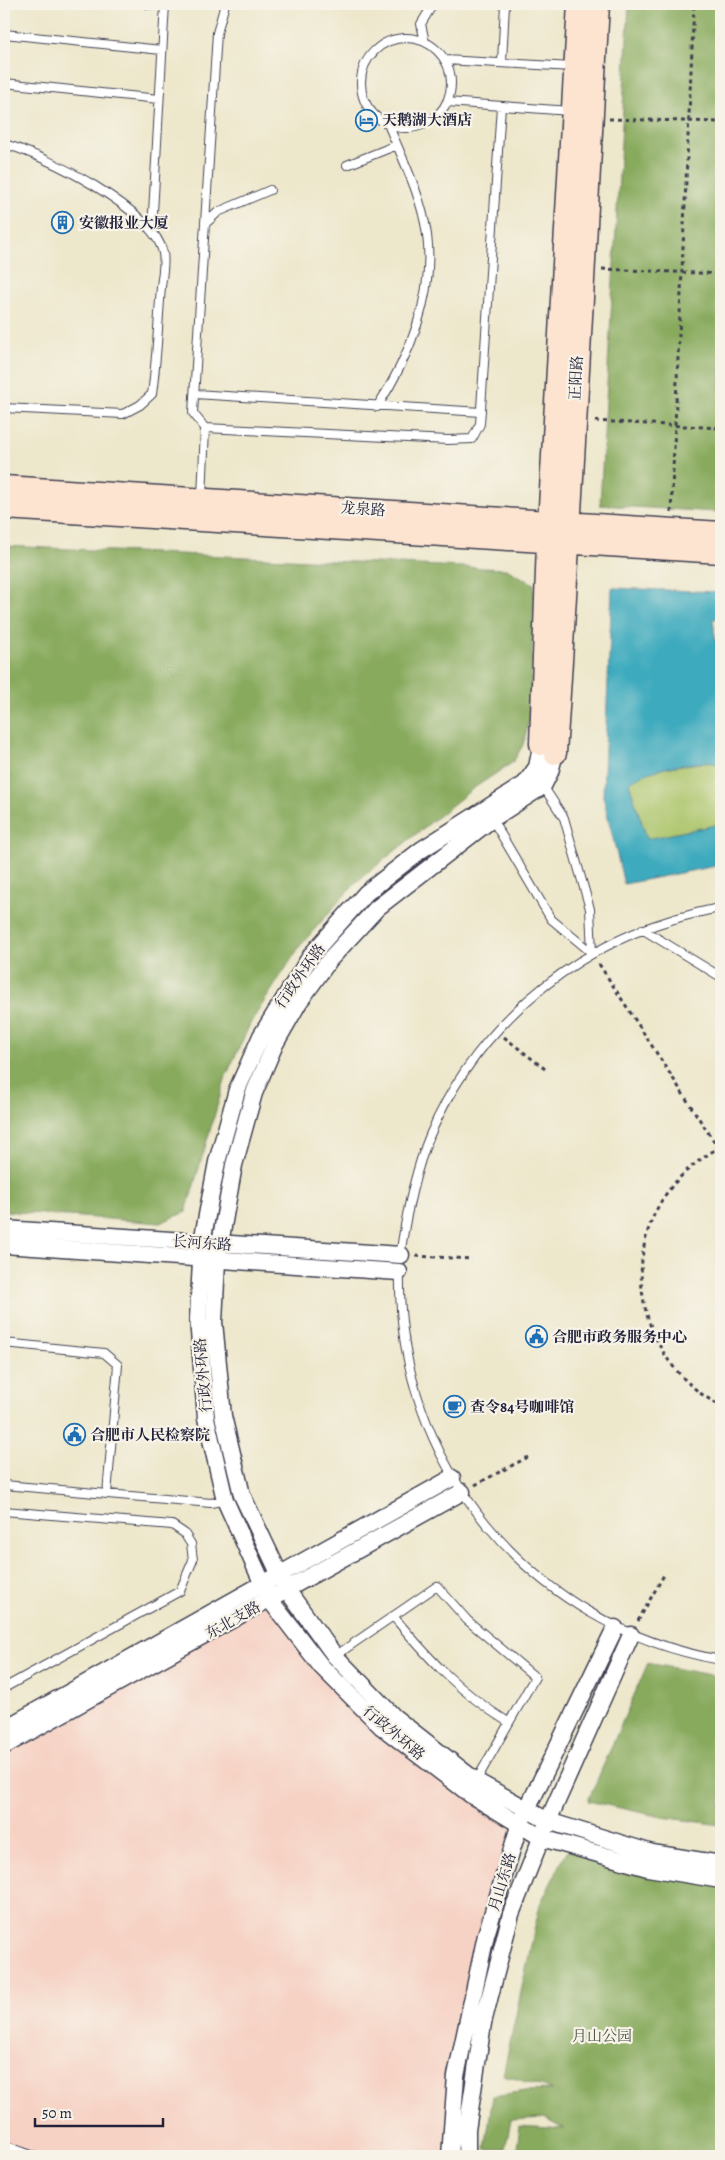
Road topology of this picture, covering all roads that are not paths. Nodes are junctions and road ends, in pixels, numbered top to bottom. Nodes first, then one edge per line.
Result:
1 (147, 4) edge
2 (225, 4) edge
3 (433, 4) edge
4 (505, 4) edge
5 (579, 4) edge
6 (598, 4) edge
7 (165, 5) edge
8 (4, 34) edge
9 (425, 42) junction
10 (162, 50) junction
11 (445, 60) junction
12 (502, 62) junction
13 (585, 68) junction
14 (4, 83) edge
15 (159, 99) junction
16 (447, 102) junction
17 (500, 106) junction
18 (586, 114) junction
19 (388, 124) junction
20 (4, 144) edge
21 (397, 145) junction
22 (347, 165) dead end
23 (270, 190) dead end
24 (205, 224) junction
25 (152, 230) junction
26 (195, 394) junction
27 (377, 407) junction
28 (4, 408) edge
29 (481, 412) junction
30 (205, 428) junction
31 (4, 487) edge
32 (4, 508) edge
33 (202, 509) junction
34 (559, 532) junction
35 (721, 532) edge
36 (721, 552) edge
37 (548, 752) junction
38 (543, 786) junction
39 (492, 819) junction
40 (721, 908) edge
41 (642, 929) junction
42 (592, 953) junction
43 (721, 977) edge
44 (4, 1229) edge
45 (202, 1242) junction
46 (219, 1244) junction
47 (4, 1245) edge
48 (400, 1255) junction
49 (200, 1260) junction
50 (216, 1260) junction
51 (400, 1272) junction
52 (4, 1343) edge
53 (452, 1478) junction
54 (4, 1485) edge
55 (462, 1492) junction
56 (107, 1494) junction
57 (242, 1495) junction
58 (225, 1500) junction
59 (4, 1511) edge
60 (279, 1574) junction
61 (262, 1584) junction
62 (287, 1590) junction
63 (270, 1600) junction
64 (393, 1616) junction
65 (615, 1628) junction
66 (631, 1635) junction
67 (335, 1656) junction
68 (721, 1660) edge
69 (4, 1688) edge
70 (508, 1722) junction
71 (4, 1730) edge
72 (4, 1746) edge
73 (476, 1781) junction
74 (525, 1808) junction
75 (548, 1821) junction
76 (518, 1826) junction
77 (542, 1838) junction
78 (721, 1864) edge
79 (721, 1880) edge
80 (4, 2145) edge
81 (34, 2156) edge
82 (450, 2156) edge
83 (466, 2156) edge

1 - 7 lane
2 - 24 lane
3 - 9 lane
4 - 12 lane
5 - 13 street, 正阳路
6 - 13 street, 正阳路
7 - 10 lane
8 - 10 lane
9 - 11 lane
9 - 19 lane
10 - 15 lane
11 - 12 lane
11 - 16 lane
12 - 13 lane
13 - 18 street, 正阳路
14 - 15 lane
15 - 25 lane
16 - 17 lane
16 - 19 lane
17 - 18 lane
17 - 29 lane
18 - 34 street, 正阳路
18 - 34 street, 正阳路
19 - 21 lane
20 - 25 lane
21 - 22 lane
21 - 27 lane
23 - 24 lane
24 - 26 lane
25 - 28 lane
26 - 27 lane
26 - 30 lane
27 - 29 lane
29 - 30 lane
30 - 33 lane
31 - 33 street, 龙泉路
32 - 33 street, 龙泉路
33 - 34 street, 龙泉路
34 - 35 street, 龙泉路
34 - 36 street, 龙泉路
34 - 37 street, 正阳路
37 - 38 street
37 - 45 street, 行政外环路
38 - 39 street, 行政外环路
38 - 42 lane
39 - 42 lane
39 - 46 street, 行政外环路
40 - 41 lane
41 - 42 lane
41 - 43 lane
42 - 48 lane
44 - 45 street, 长河东路
45 - 46 street, 长河东路
45 - 49 street, 行政外环路
46 - 48 street, 长河东路
46 - 50 street, 行政外环路
47 - 49 street, 长河东路
48 - 51 lane
49 - 50 street, 长河东路
49 - 58 street, 行政外环路
50 - 51 street, 长河东路
50 - 57 street, 行政外环路
51 - 53 lane
52 - 56 lane
53 - 55 lane
53 - 60 street, 东北支路
54 - 56 lane
55 - 62 street, 东北支路
55 - 65 lane
56 - 58 lane
57 - 58 lane
57 - 60 street, 行政外环路
58 - 61 street, 行政外环路
59 - 69 lane
60 - 61 street, 东北支路
60 - 62 street, 行政外环路
61 - 63 street, 行政外环路
61 - 71 street, 东北支路
62 - 63 street, 东北支路
62 - 67 street, 行政外环路
63 - 72 street, 东北支路
63 - 76 street, 行政外环路
64 - 67 lane
64 - 70 lane
64 - 70 lane
65 - 66 lane
65 - 74 street, 月山东路
66 - 68 lane
66 - 75 street, 月山东路
67 - 73 street, 行政外环路
70 - 73 lane
73 - 74 street, 行政外环路
74 - 75 street, 行政外环路
74 - 76 street, 月山东路
75 - 77 street, 月山东路
75 - 78 street, 行政外环路
76 - 77 street, 行政外环路
76 - 82 street, 月山东路
77 - 79 street, 行政外环路
77 - 83 street, 月山东路
80 - 81 lane

